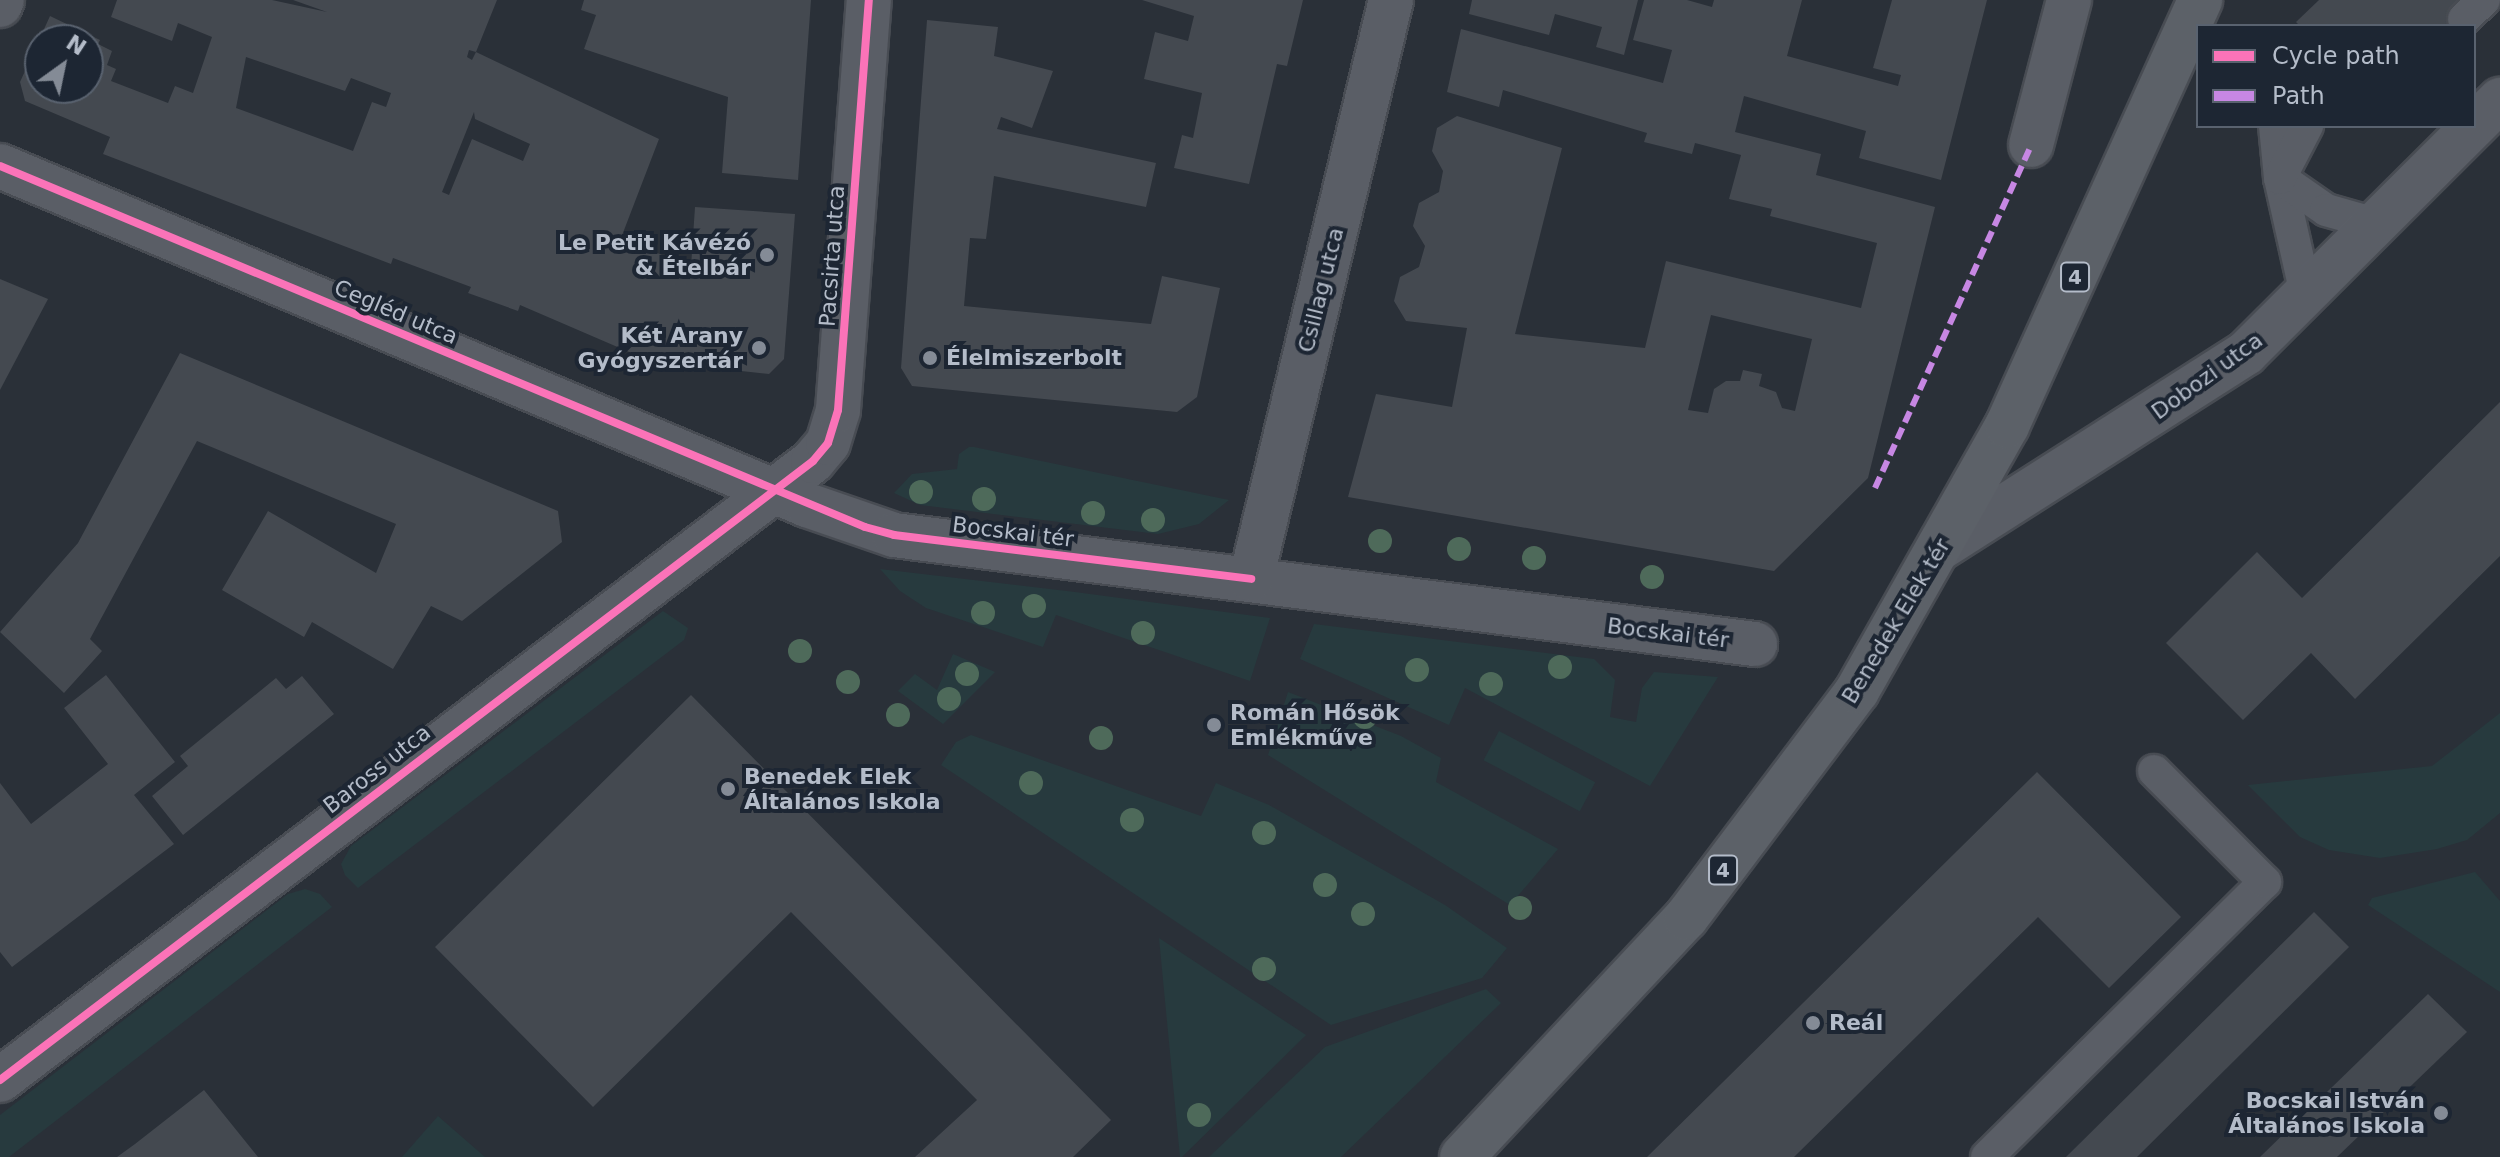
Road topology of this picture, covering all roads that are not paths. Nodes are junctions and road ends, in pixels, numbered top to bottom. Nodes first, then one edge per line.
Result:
1 (869, 0) edge
2 (1391, 0) edge
3 (2069, 0) edge
4 (2200, 0) edge
5 (2275, 128) edge
6 (2306, 128) edge
7 (2462, 128) edge
8 (2031, 145) dead end
9 (0, 166) edge
10 (2280, 178) junction
11 (2375, 224) junction
12 (2306, 294) junction
13 (778, 492) junction
14 (1940, 548) junction
15 (1251, 579) junction
16 (1755, 644) dead end
17 (2154, 771) dead end
18 (0, 1080) edge
19 (1462, 1157) edge
20 (1987, 1157) edge

1 - 13 street, Pacsirta utca
2 - 15 street, Csillag utca
3 - 8 street
4 - 14 main road, Benedek Elek tér / 4
5 - 10 lane
6 - 10 lane
7 - 11 street, Dobozi utca
9 - 13 street, Cegléd utca
10 - 11 lane
10 - 12 lane
11 - 12 street, Dobozi utca
12 - 14 street, Dobozi utca
13 - 15 street, Bocskai tér
13 - 18 street, Baross utca
14 - 19 main road, Benedek Elek tér / 4
15 - 16 street, Bocskai tér
17 - 20 lane

